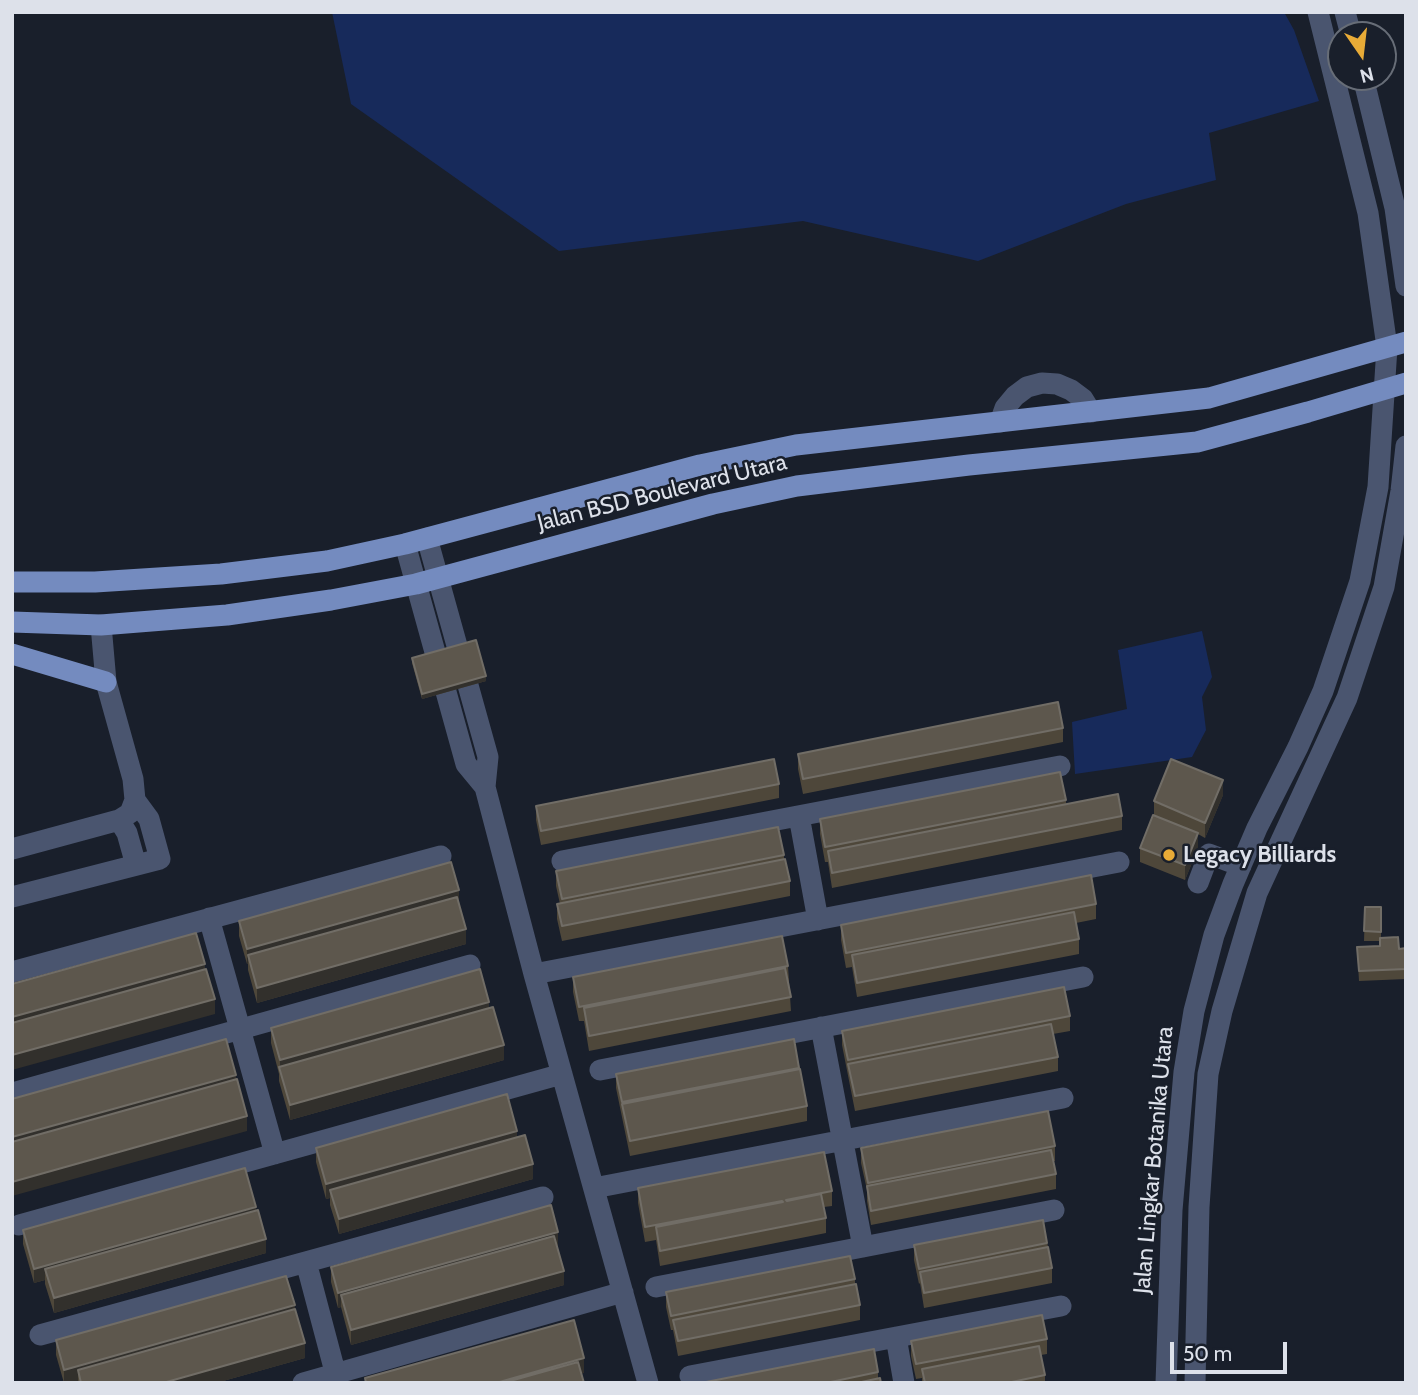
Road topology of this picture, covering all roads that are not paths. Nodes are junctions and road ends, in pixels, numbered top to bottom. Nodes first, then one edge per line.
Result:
1 (1318, 12) edge
2 (1366, 91) edge
3 (1404, 262) edge
4 (1406, 286) edge
5 (1397, 344) edge
6 (1406, 383) edge
7 (1385, 388) junction
8 (1091, 412) junction
9 (1000, 422) junction
10 (1406, 446) edge
11 (427, 538) junction
12 (405, 544) junction
13 (438, 577) junction
14 (12, 582) edge
15 (416, 584) junction
16 (12, 622) edge
17 (101, 625) junction
18 (12, 654) edge
19 (106, 682) junction
20 (476, 715) junction
21 (454, 720) junction
22 (1060, 766) dead end
23 (485, 787) junction
24 (135, 800) junction
25 (799, 816) junction
26 (119, 820) junction
27 (12, 849) edge
28 (441, 856) dead end
29 (562, 861) dead end
30 (1119, 862) dead end
31 (136, 865) junction
32 (1241, 866) junction
33 (1198, 883) dead end
34 (12, 897) edge
35 (209, 918) junction
36 (818, 920) junction
37 (470, 965) dead end
38 (12, 972) edge
39 (534, 974) junction
40 (1083, 976) dead end
41 (821, 1027) junction
42 (240, 1030) junction
43 (600, 1070) dead end
44 (562, 1073) junction
45 (12, 1094) edge
46 (1063, 1098) dead end
47 (843, 1140) junction
48 (275, 1154) junction
49 (1176, 1163) junction
50 (1201, 1164) junction
51 (594, 1188) junction
52 (543, 1197) dead end
53 (1054, 1210) dead end
54 (19, 1225) dead end
55 (863, 1247) junction
56 (306, 1262) junction
57 (656, 1287) dead end
58 (623, 1292) junction
59 (1061, 1306) dead end
60 (40, 1335) dead end
61 (896, 1337) junction
62 (690, 1376) dead end
63 (337, 1378) edge
64 (303, 1383) edge
65 (648, 1383) edge
66 (904, 1383) edge
67 (1166, 1383) edge
68 (1195, 1383) edge

1 - 5 street, Jalan Lingkar Botanika Utara
2 - 3 street
3 - 4 street
5 - 7 street, Jalan Lingkar Botanika Utara
5 - 8 main road, Jalan BSD Boulevard Utara
6 - 7 main road, Jalan BSD Boulevard Utara
7 - 13 main road, Jalan BSD Boulevard Utara
7 - 32 street, Jalan Lingkar Botanika Utara
8 - 9 main road, Jalan BSD Boulevard Utara
8 - 9 street
9 - 11 main road, Jalan BSD Boulevard Utara
10 - 50 street, Jalan Lingkar Botanika Utara
11 - 12 main road, Jalan BSD Boulevard Utara
11 - 13 street
12 - 14 main road, Jalan BSD Boulevard Utara
12 - 15 street
13 - 15 main road, Jalan BSD Boulevard Utara
13 - 20 street
15 - 17 main road, Jalan BSD Boulevard Utara
15 - 21 street
16 - 17 main road, Jalan BSD Boulevard Utara
17 - 19 street
18 - 19 main road
19 - 24 street
20 - 21 street
20 - 23 street
21 - 23 street
22 - 25 street
23 - 39 street
24 - 26 street
24 - 31 street
25 - 29 street
25 - 36 street
26 - 27 street
26 - 31 street
28 - 35 street
30 - 36 street
31 - 34 street
32 - 33 street
32 - 49 street, Jalan Lingkar Botanika Utara
35 - 38 street
35 - 42 street
36 - 39 street
37 - 42 street
39 - 44 street
40 - 41 street
41 - 43 street
41 - 47 street
42 - 45 street
42 - 48 street
44 - 48 street
44 - 51 street
46 - 47 street
47 - 51 street
47 - 55 street
48 - 54 street
49 - 50 street
49 - 67 street, Jalan Lingkar Botanika Utara
50 - 68 street, Jalan Lingkar Botanika Utara
51 - 58 street
52 - 56 street
53 - 55 street
55 - 57 street
56 - 60 street
56 - 63 street
58 - 63 street
58 - 65 street
59 - 61 street
61 - 62 street
61 - 66 street
63 - 64 street

